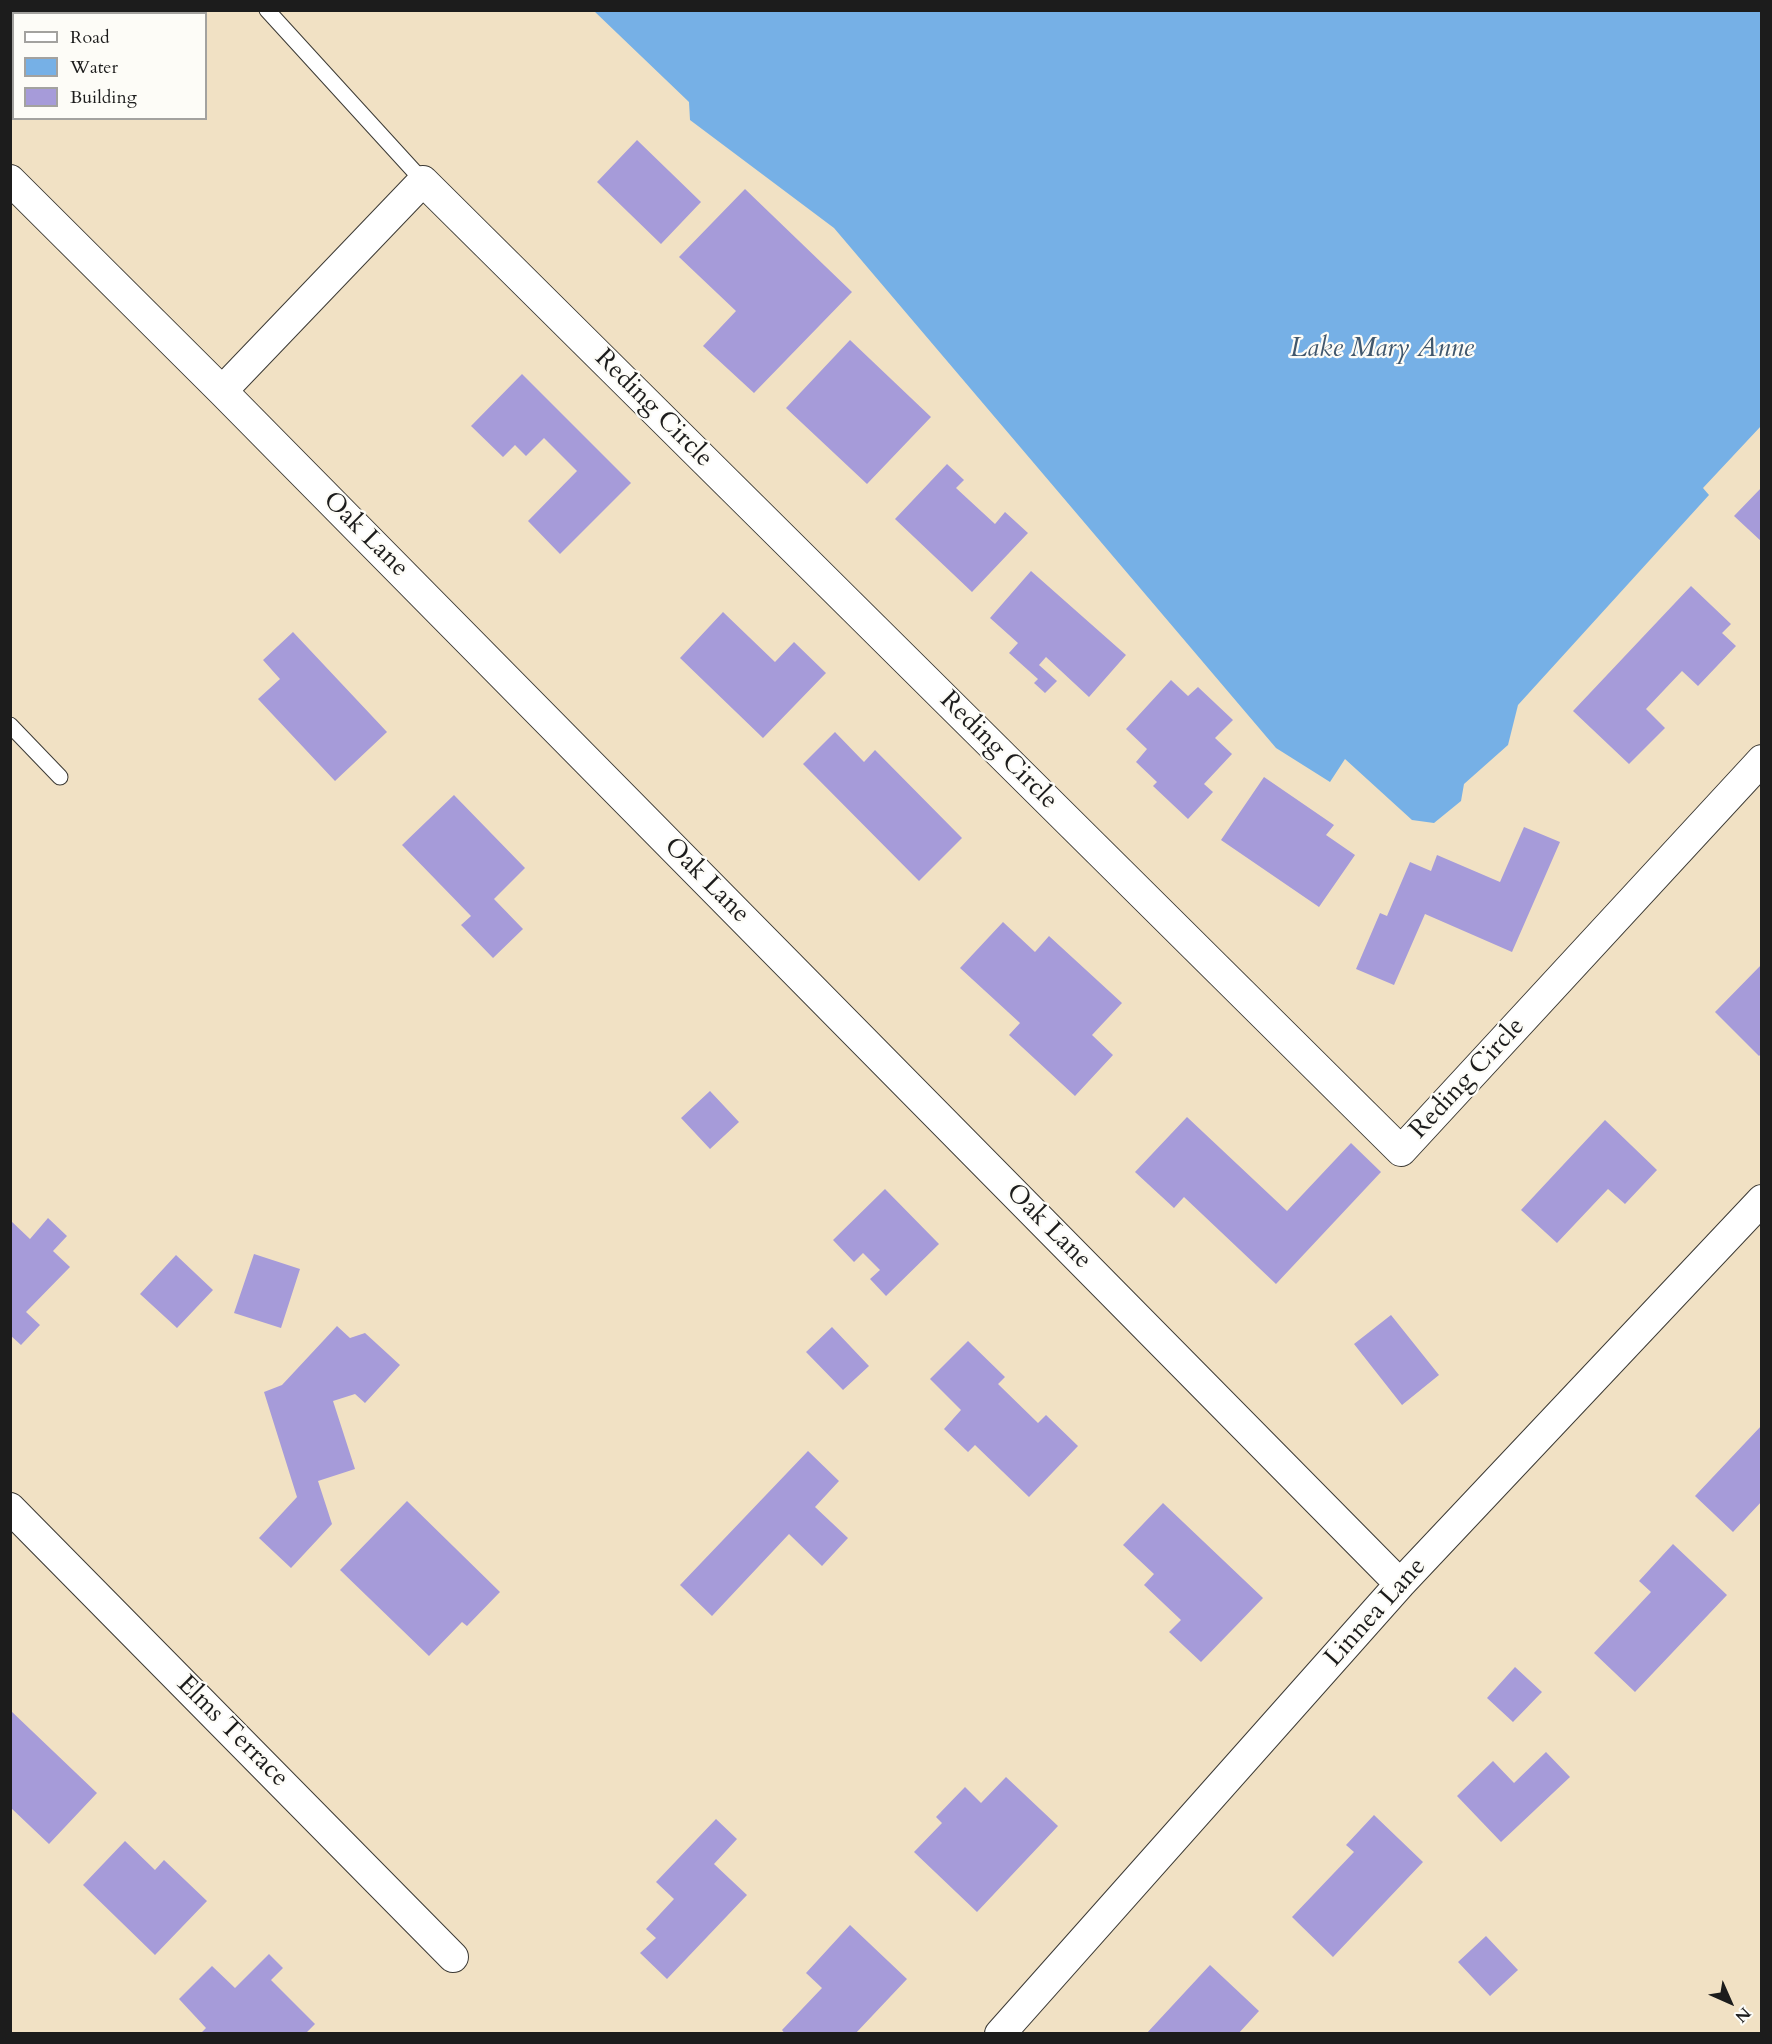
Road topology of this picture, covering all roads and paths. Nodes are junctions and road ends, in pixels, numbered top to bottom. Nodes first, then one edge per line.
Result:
1 (267, 10) edge
2 (10, 180) edge
3 (423, 181) junction
4 (222, 391) junction
5 (10, 725) edge
6 (1761, 759) edge
7 (60, 777) dead end
8 (1761, 1200) edge
9 (10, 1508) edge
10 (1401, 1584) junction
11 (453, 1957) dead end
12 (1000, 2034) edge

1 - 3 lane
2 - 4 street, Oak Lane
3 - 4 street
3 - 6 street, Reding Circle
4 - 10 street, Oak Lane
5 - 7 lane
8 - 10 street, Linnea Lane
9 - 11 street, Elms Terrace
10 - 12 street, Linnea Lane

